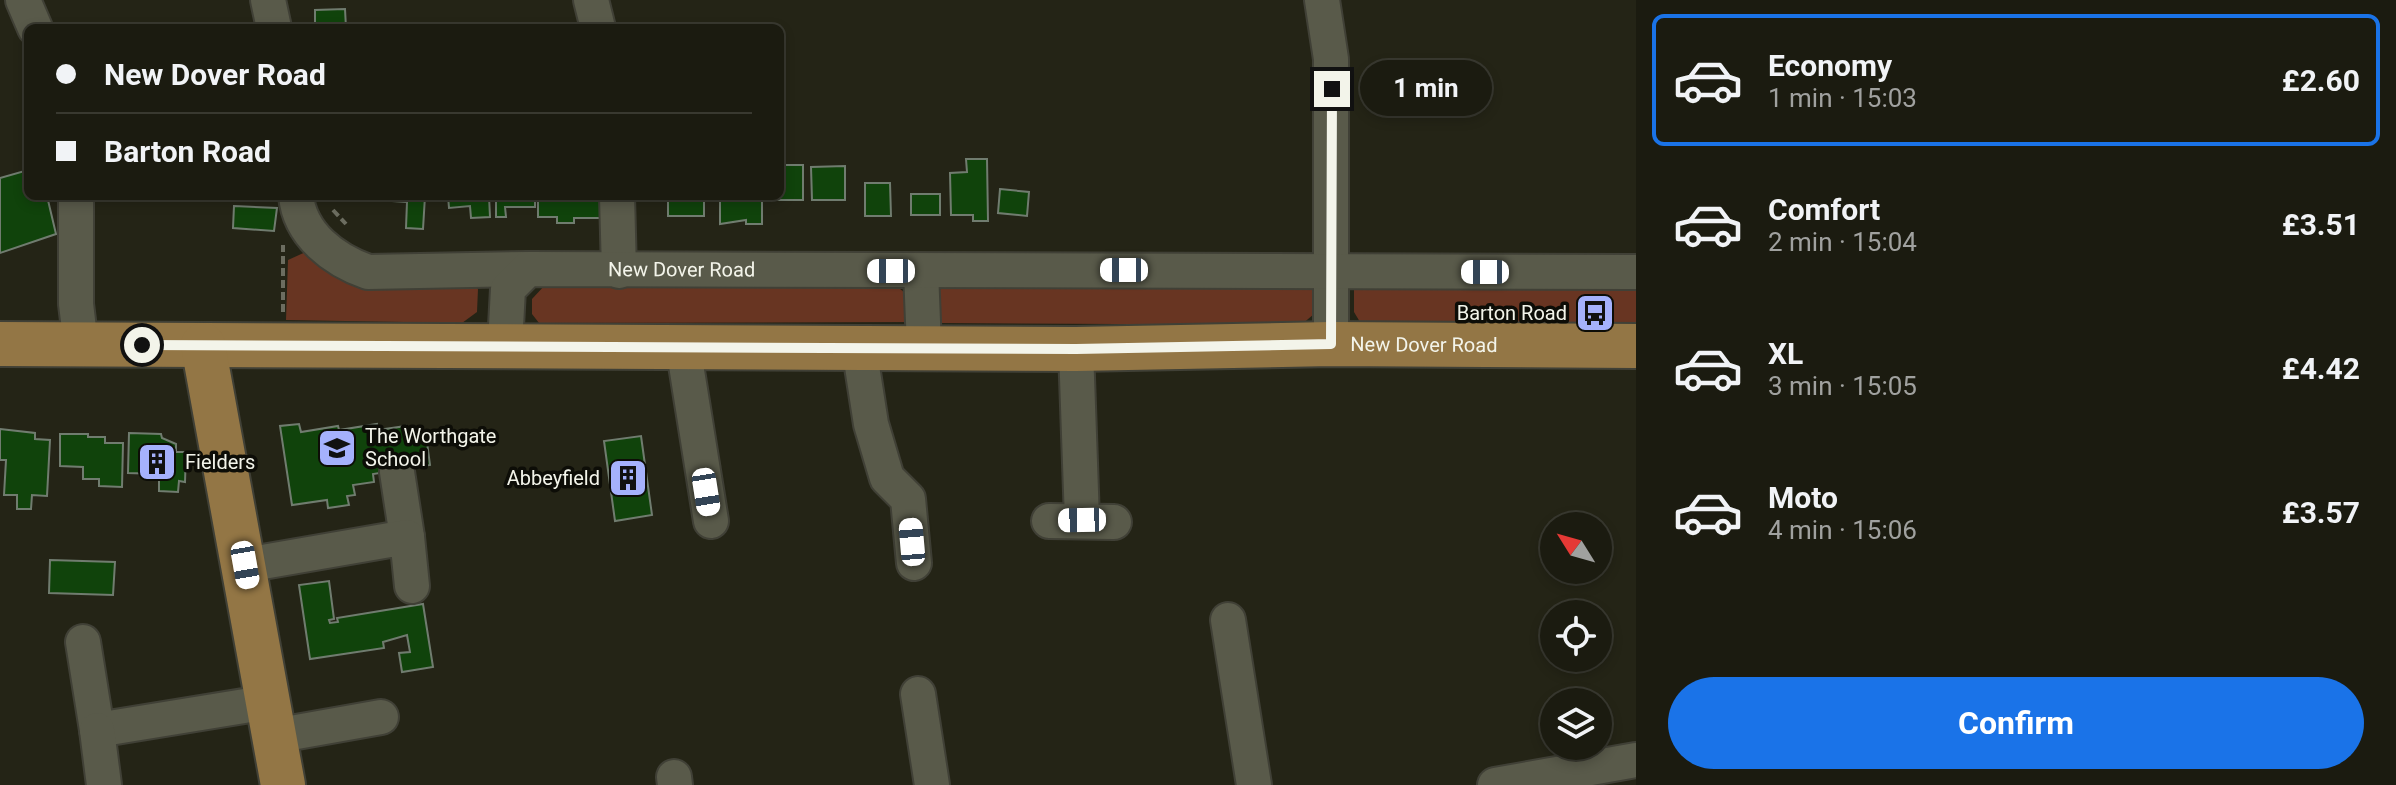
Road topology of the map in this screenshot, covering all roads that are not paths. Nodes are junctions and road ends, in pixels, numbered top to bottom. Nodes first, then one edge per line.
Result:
1 (23, 0) edge
2 (268, 0) edge
3 (591, 0) edge
4 (1322, 0) edge
5 (33, 24) edge
6 (273, 24) edge
7 (597, 24) edge
8 (76, 200) edge
9 (617, 200) edge
10 (296, 201) edge
11 (619, 271) junction
12 (921, 271) junction
13 (1334, 272) junction
14 (1636, 272) edge
15 (518, 279) junction
16 (0, 344) edge
17 (1331, 344) junction
18 (81, 345) junction
19 (203, 345) junction
20 (505, 345) junction
21 (683, 346) junction
22 (1636, 346) edge
23 (859, 347) junction
24 (924, 347) junction
25 (1076, 349) junction
26 (397, 472) dead end
27 (711, 521) dead end
28 (1082, 521) dead end
29 (407, 537) junction
30 (914, 563) dead end
31 (245, 565) junction
32 (412, 586) dead end
33 (1228, 620) dead end
34 (83, 642) dead end
35 (918, 694) dead end
36 (381, 717) dead end
37 (272, 719) junction
38 (97, 730) junction
39 (1636, 760) edge
40 (104, 785) edge
41 (283, 785) edge
42 (932, 785) edge
43 (1254, 785) edge
44 (1495, 785) edge

1 - 5 street
2 - 6 street
3 - 7 street
4 - 13 street
8 - 18 street
9 - 11 street
10 - 15 street, New Dover Road
11 - 12 street, New Dover Road
11 - 15 street, New Dover Road
12 - 13 street, New Dover Road
12 - 24 street
13 - 14 street, New Dover Road
13 - 17 street
15 - 20 street
16 - 18 main road, New Dover Road
17 - 22 main road, New Dover Road
17 - 25 main road, New Dover Road
18 - 19 main road, New Dover Road
19 - 20 main road, New Dover Road
19 - 31 main road
20 - 21 main road, New Dover Road
21 - 23 main road, New Dover Road
21 - 27 street
23 - 24 main road, New Dover Road
23 - 30 street
24 - 25 main road, New Dover Road
25 - 28 street
26 - 29 street
29 - 31 street
29 - 32 street
31 - 37 main road
33 - 43 street
34 - 38 street
35 - 42 street
36 - 37 street
37 - 38 street
37 - 41 main road
38 - 40 street
39 - 44 street

